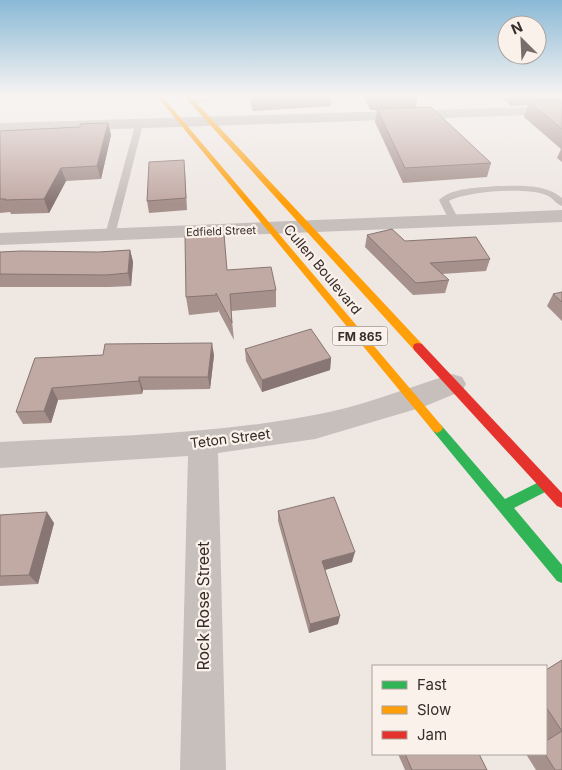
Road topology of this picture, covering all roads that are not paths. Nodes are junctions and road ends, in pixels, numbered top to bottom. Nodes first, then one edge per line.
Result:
1 (137, 131) edge
2 (189, 131) edge
3 (218, 131) edge
4 (562, 203) edge
5 (562, 216) edge
6 (454, 220) junction
7 (307, 227) junction
8 (269, 229) junction
9 (110, 235) junction
10 (0, 239) edge
11 (452, 384) junction
12 (413, 399) junction
13 (204, 442) junction
14 (0, 455) edge
15 (557, 489) edge
16 (503, 506) junction
17 (562, 576) edge
18 (203, 770) edge

1 - 9 lane
2 - 8 main road, Cullen Boulevard / FM 865
3 - 7 main road, Cullen Boulevard / FM 865
4 - 6 lane
5 - 6 street, Edfield Street
6 - 7 street, Edfield Street
7 - 8 street, Edfield Street
7 - 11 main road, Cullen Boulevard / FM 865
8 - 9 street, Edfield Street
8 - 12 main road, Cullen Boulevard / FM 865
9 - 10 street, Edfield Street
11 - 12 street, Teton Street
11 - 15 main road, Cullen Boulevard / FM 865
12 - 13 street, Teton Street
12 - 16 main road, Cullen Boulevard / FM 865
13 - 14 street, Teton Street
13 - 18 street, Rock Rose Street
15 - 16 main road
16 - 17 main road, Cullen Boulevard / FM 865

